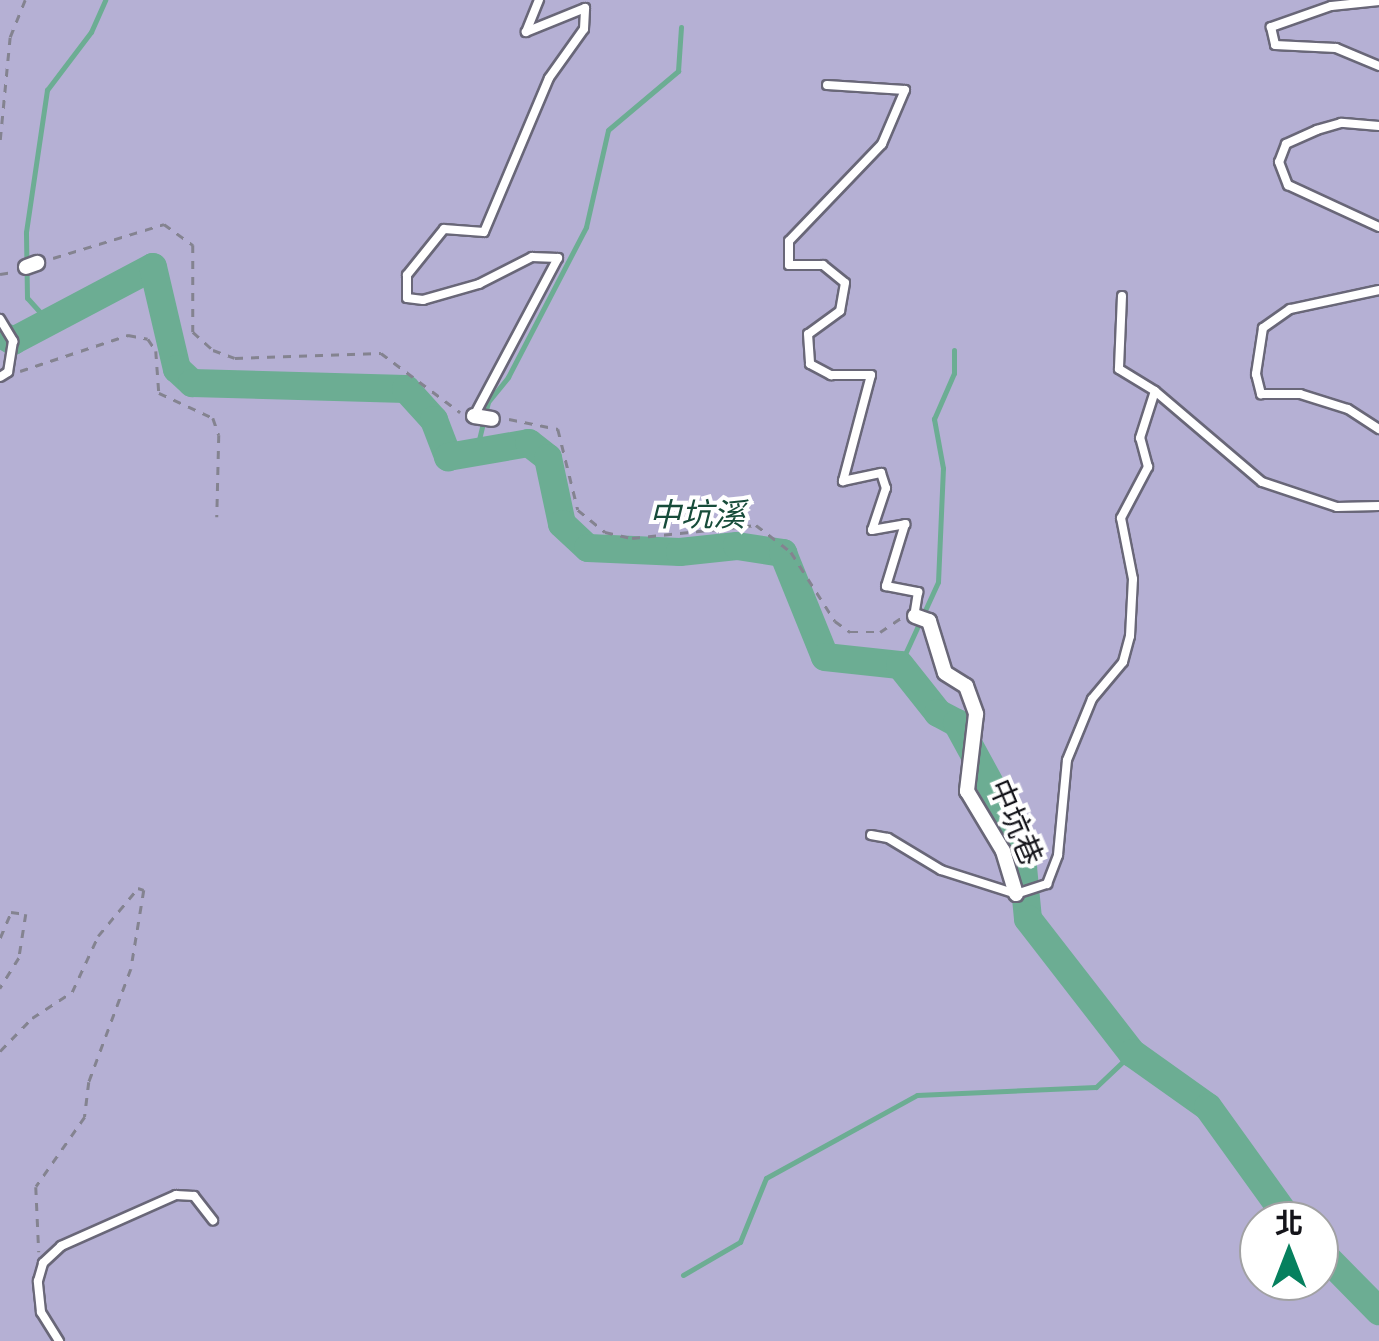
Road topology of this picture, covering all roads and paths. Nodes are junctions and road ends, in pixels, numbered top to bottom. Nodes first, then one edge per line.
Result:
1 (25, 0) edge
2 (539, 0) edge
3 (1379, 1) edge
4 (1379, 66) edge
5 (827, 85) dead end
6 (1379, 126) edge
7 (0, 140) edge
8 (1379, 227) edge
9 (31, 265) dead end
10 (1379, 290) edge
11 (1122, 296) dead end
12 (0, 318) edge
13 (4, 374) edge
14 (1155, 391) junction
15 (474, 416) junction
16 (492, 419) joint
17 (1379, 429) edge
18 (1379, 506) edge
19 (217, 517) dead end
20 (919, 618) junction
21 (871, 835) dead end
22 (1016, 894) junction
23 (0, 938) edge
24 (0, 989) edge
25 (0, 1051) edge
26 (213, 1220) dead end
27 (43, 1264) junction
28 (60, 1341) edge

1 - 7 path
2 - 15 lane
3 - 4 lane
5 - 20 lane
6 - 8 lane
9 - 15 path
10 - 17 lane
11 - 14 lane
12 - 13 lane
13 - 19 path
14 - 18 lane
14 - 22 lane
15 - 16 street
16 - 20 path
20 - 22 street, 中坑巷
21 - 22 lane
23 - 24 path
25 - 27 path
26 - 27 lane
27 - 28 lane

